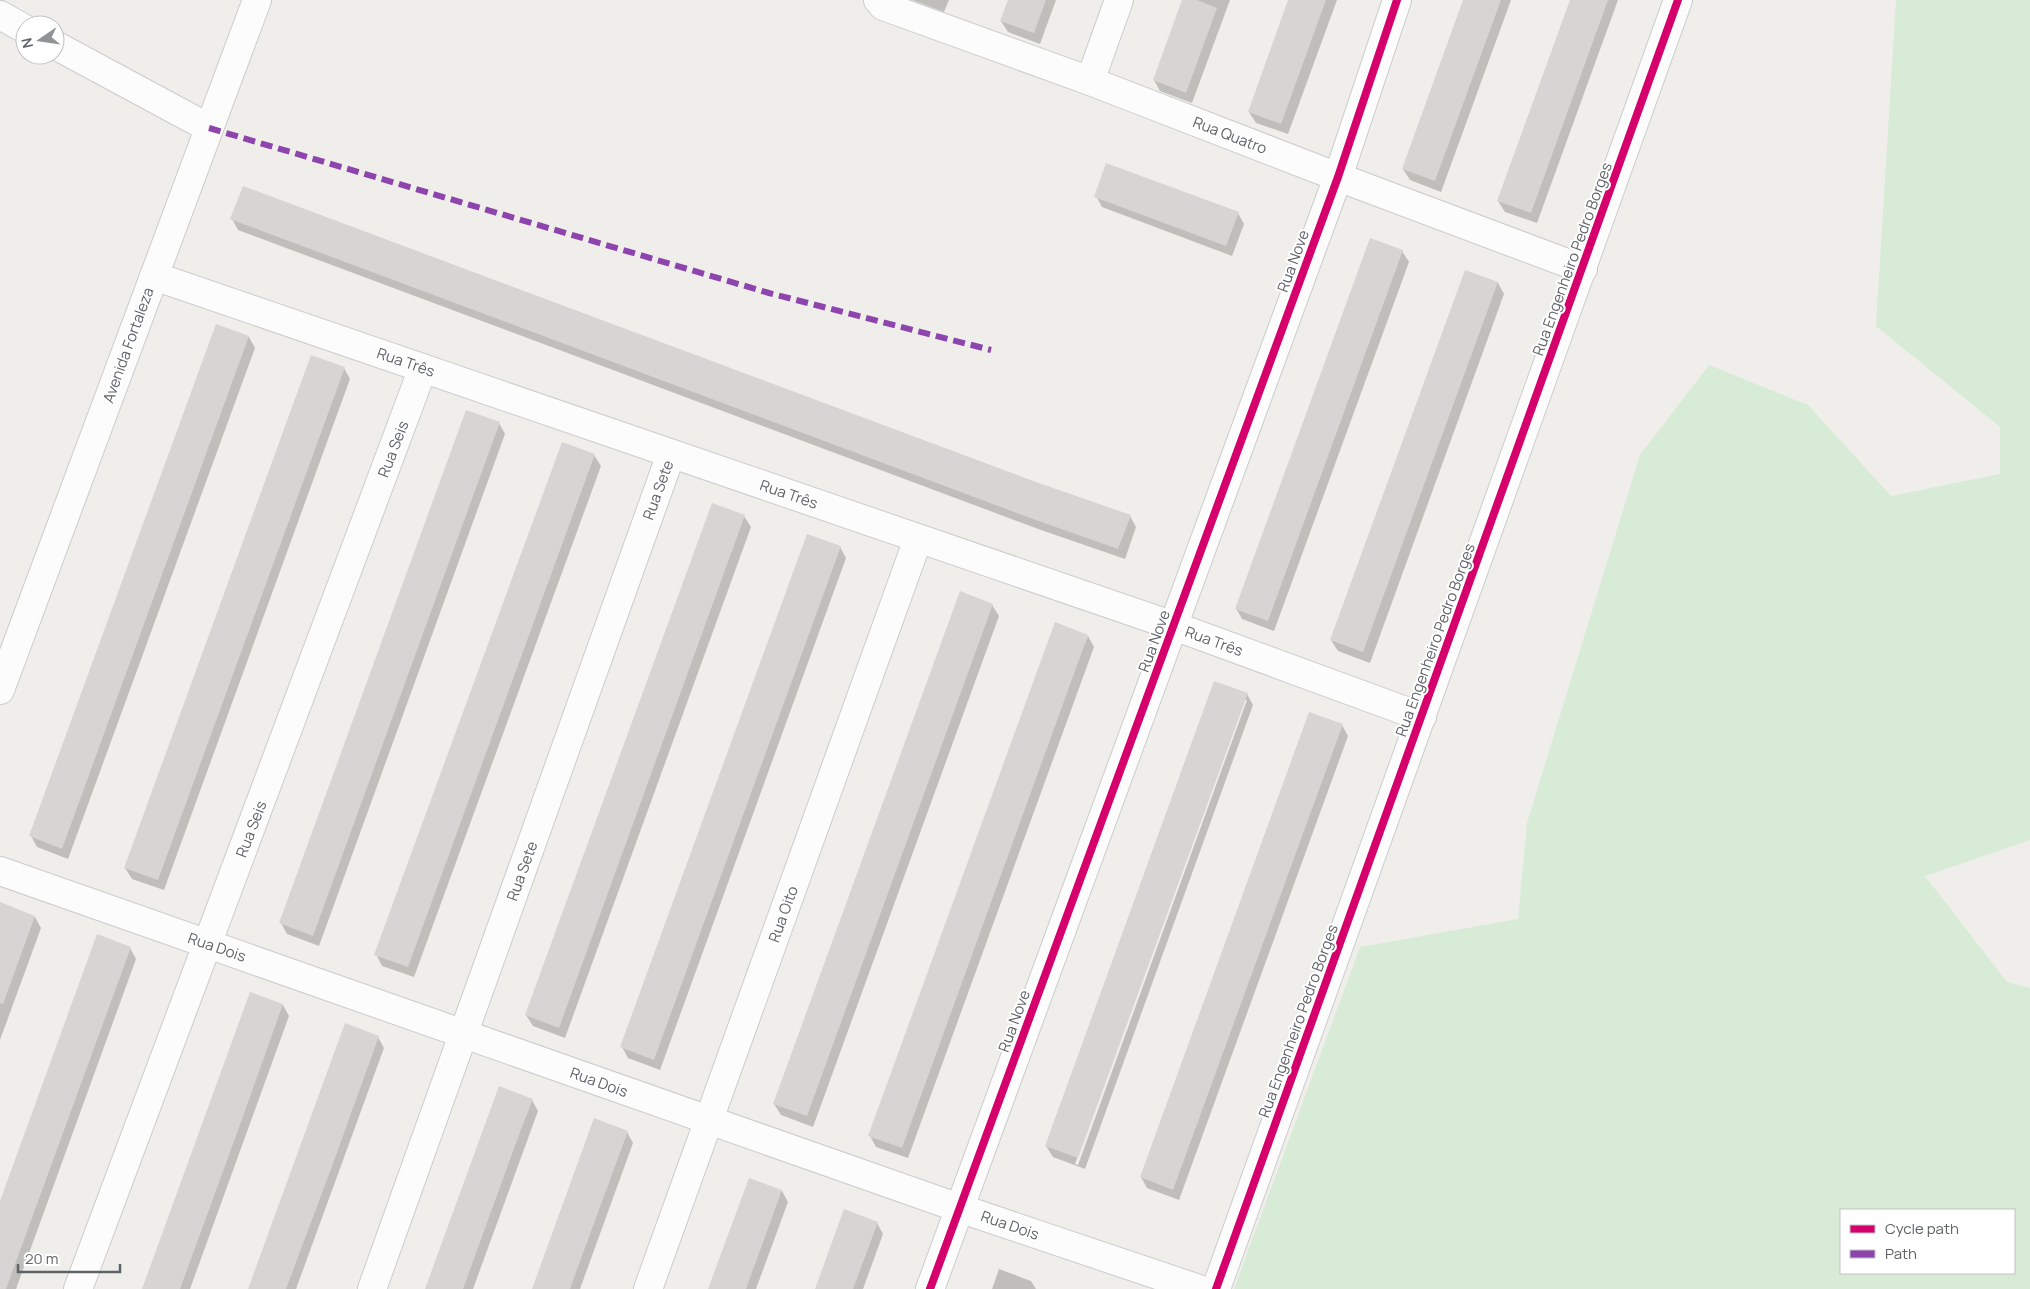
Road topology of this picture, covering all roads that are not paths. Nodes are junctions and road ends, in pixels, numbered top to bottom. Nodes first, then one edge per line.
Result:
1 (257, 0) edge
2 (878, 0) edge
3 (1119, 0) edge
4 (1397, 0) edge
5 (1678, 0) edge
6 (0, 15) edge
7 (15, 23) edge
8 (65, 50) edge
9 (1090, 81) junction
10 (209, 128) junction
11 (1338, 177) junction
12 (1583, 269) junction
13 (154, 276) junction
14 (423, 368) junction
15 (672, 454) junction
16 (918, 539) junction
17 (1174, 626) junction
18 (0, 690) edge
19 (1422, 717) junction
20 (0, 871) edge
21 (208, 944) junction
22 (463, 1034) junction
23 (709, 1121) junction
24 (959, 1208) junction
25 (78, 1289) edge
26 (372, 1289) edge
27 (648, 1289) edge
28 (930, 1289) edge
29 (1199, 1289) edge
30 (1216, 1289) edge

1 - 10 street, Avenida Fortaleza
2 - 9 street, Rua Quatro
3 - 9 street
4 - 11 street, Rua Nove
5 - 12 street, Rua Engenheiro Pedro Borges
6 - 7 street
8 - 10 street
9 - 11 street, Rua Quatro
10 - 13 street, Avenida Fortaleza
11 - 12 street, Rua Quatro
11 - 17 street, Rua Nove
12 - 19 street, Rua Engenheiro Pedro Borges
13 - 14 street, Rua Três
13 - 18 street, Avenida Fortaleza
14 - 15 street, Rua Três
14 - 21 street, Rua Seis
15 - 16 street, Rua Três
15 - 22 street, Rua Sete
16 - 17 street, Rua Três
16 - 23 street, Rua Oito
17 - 19 street, Rua Três
17 - 24 street, Rua Nove
19 - 30 street, Rua Engenheiro Pedro Borges
20 - 21 street, Rua Dois
21 - 22 street, Rua Dois
21 - 25 street, Rua Seis
22 - 23 street, Rua Dois
22 - 26 street, Rua Sete
23 - 24 street, Rua Dois
23 - 27 street, Rua Oito
24 - 28 street, Rua Nove
24 - 29 street, Rua Dois

